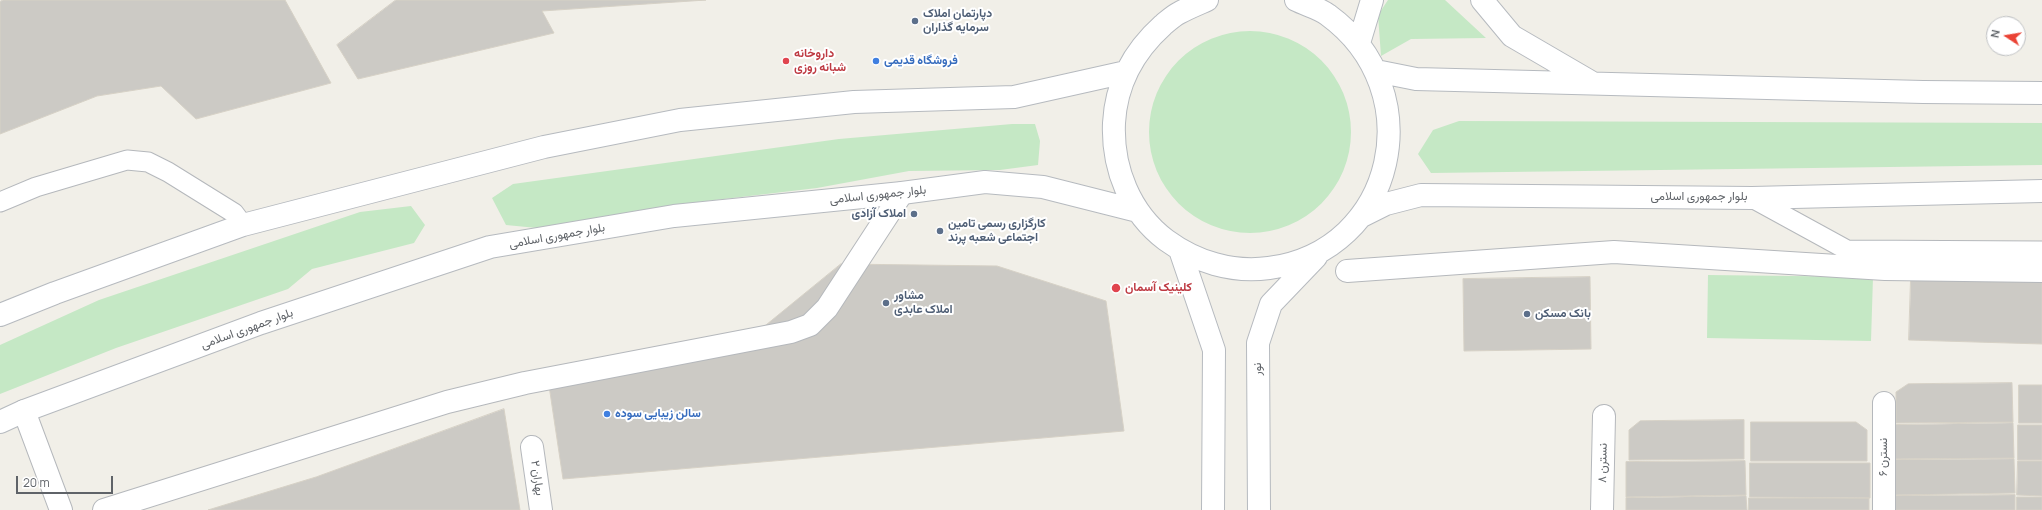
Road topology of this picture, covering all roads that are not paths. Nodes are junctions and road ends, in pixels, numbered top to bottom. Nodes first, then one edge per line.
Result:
1 (1207, 0) edge
2 (1296, 0) edge
3 (1372, 0) edge
4 (1482, 0) edge
5 (1359, 42) junction
6 (1376, 71) junction
7 (1126, 72) junction
8 (1592, 83) junction
9 (2042, 93) edge
10 (2042, 191) edge
11 (902, 193) junction
12 (1752, 198) junction
13 (0, 202) edge
14 (1138, 211) junction
15 (1360, 216) junction
16 (243, 226) junction
17 (1180, 250) junction
18 (1322, 250) junction
19 (2042, 251) edge
20 (2042, 271) edge
21 (1346, 272) dead end
22 (0, 315) edge
23 (1884, 403) dead end
24 (24, 411) junction
25 (1604, 416) dead end
26 (0, 422) edge
27 (532, 447) dead end
28 (61, 510) edge
29 (104, 510) edge
30 (541, 510) edge
31 (1213, 510) edge
32 (1259, 510) edge
33 (1602, 510) edge
34 (1884, 510) edge

1 - 7 main road
2 - 5 main road
3 - 5 main road
4 - 8 main road
5 - 6 main road
6 - 8 main road
6 - 15 main road
7 - 14 main road
7 - 16 main road
8 - 9 main road
10 - 12 main road, بلوار جمهوری اسلامی
11 - 14 main road, بلوار جمهوری اسلامی
11 - 24 main road, بلوار جمهوری اسلامی
11 - 29 main road
12 - 15 main road, بلوار جمهوری اسلامی
12 - 19 lane
13 - 16 lane
14 - 17 main road
15 - 18 main road
16 - 22 main road
17 - 18 main road
17 - 31 main road
18 - 32 main road, نور
20 - 21 main road
23 - 34 main road, نسترن ۶
24 - 26 main road, بلوار جمهوری اسلامی
24 - 28 main road
25 - 33 main road, نسترن ۸
27 - 30 main road, بهاران ۲

